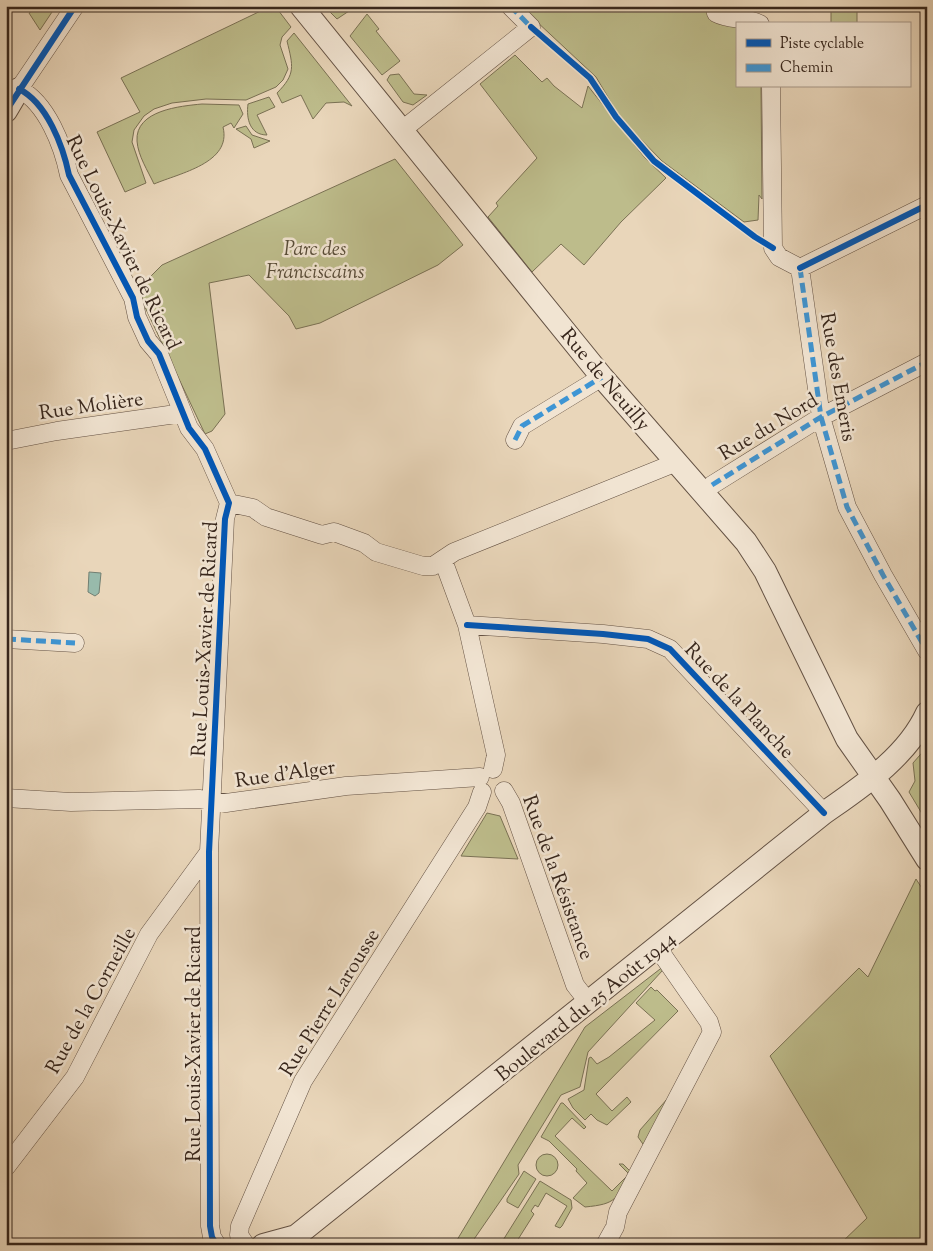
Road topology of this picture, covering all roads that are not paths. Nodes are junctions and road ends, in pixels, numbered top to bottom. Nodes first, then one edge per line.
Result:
1 (75, 6) edge
2 (301, 6) edge
3 (510, 6) edge
4 (716, 13) dead end
5 (756, 22) edge
6 (771, 88) edge
7 (19, 89) junction
8 (6, 112) edge
9 (401, 131) junction
10 (927, 205) edge
11 (800, 268) junction
12 (927, 362) edge
13 (602, 376) junction
14 (183, 413) junction
15 (821, 418) junction
16 (516, 440) dead end
17 (6, 441) edge
18 (677, 462) junction
19 (712, 485) dead end
20 (230, 503) junction
21 (443, 560) junction
22 (467, 625) junction
23 (6, 639) edge
24 (75, 643) dead end
25 (927, 650) edge
26 (927, 714) edge
27 (874, 776) junction
28 (485, 779) junction
29 (504, 791) junction
30 (6, 798) edge
31 (213, 801) junction
32 (824, 814) junction
33 (209, 852) junction
34 (927, 859) edge
35 (657, 947) junction
36 (589, 1003) junction
37 (6, 1167) edge
38 (293, 1240) edge
39 (217, 1245) edge
40 (244, 1245) edge
41 (250, 1245) edge
42 (263, 1245) edge
43 (604, 1245) edge

1 - 7 street
2 - 9 street, Rue de Neuilly
3 - 9 street
4 - 5 street
6 - 11 street
7 - 8 street
7 - 14 street, Rue Louis-Xavier de Ricard
9 - 13 street, Rue de Neuilly
10 - 11 street
11 - 15 street, Rue des Emeris
12 - 15 street, Rue du Nord
13 - 16 street
13 - 18 street, Rue de Neuilly
14 - 17 street, Rue Molière
14 - 20 street, Rue Louis-Xavier de Ricard
15 - 19 street, Rue du Nord
15 - 25 street, Rue des Emeris
18 - 21 street
18 - 27 street, Rue de Neuilly
20 - 21 street
20 - 31 street, Rue Louis-Xavier de Ricard
21 - 22 street
22 - 28 street
22 - 32 street, Rue de la Planche
23 - 24 street
26 - 27 street, Boulevard du 25 Août 1944
27 - 32 street, Boulevard du 25 Août 1944
27 - 34 street, Rue de Neuilly
28 - 29 street, Rue d'Alger
28 - 29 street, Rue de la Résistance
28 - 31 street, Rue d'Alger
28 - 40 street, Rue Pierre Larousse
29 - 36 street, Rue de la Résistance
30 - 31 street, Rue d'Alger
31 - 33 street, Rue Louis-Xavier de Ricard
32 - 35 street, Boulevard du 25 Août 1944
33 - 37 street, Rue de la Corneille
33 - 39 street, Rue Louis-Xavier de Ricard
35 - 36 street, Boulevard du 25 Août 1944
35 - 43 street
36 - 38 street, Boulevard du 25 Août 1944
38 - 42 street, Boulevard du 25 Août 1944
40 - 41 street

